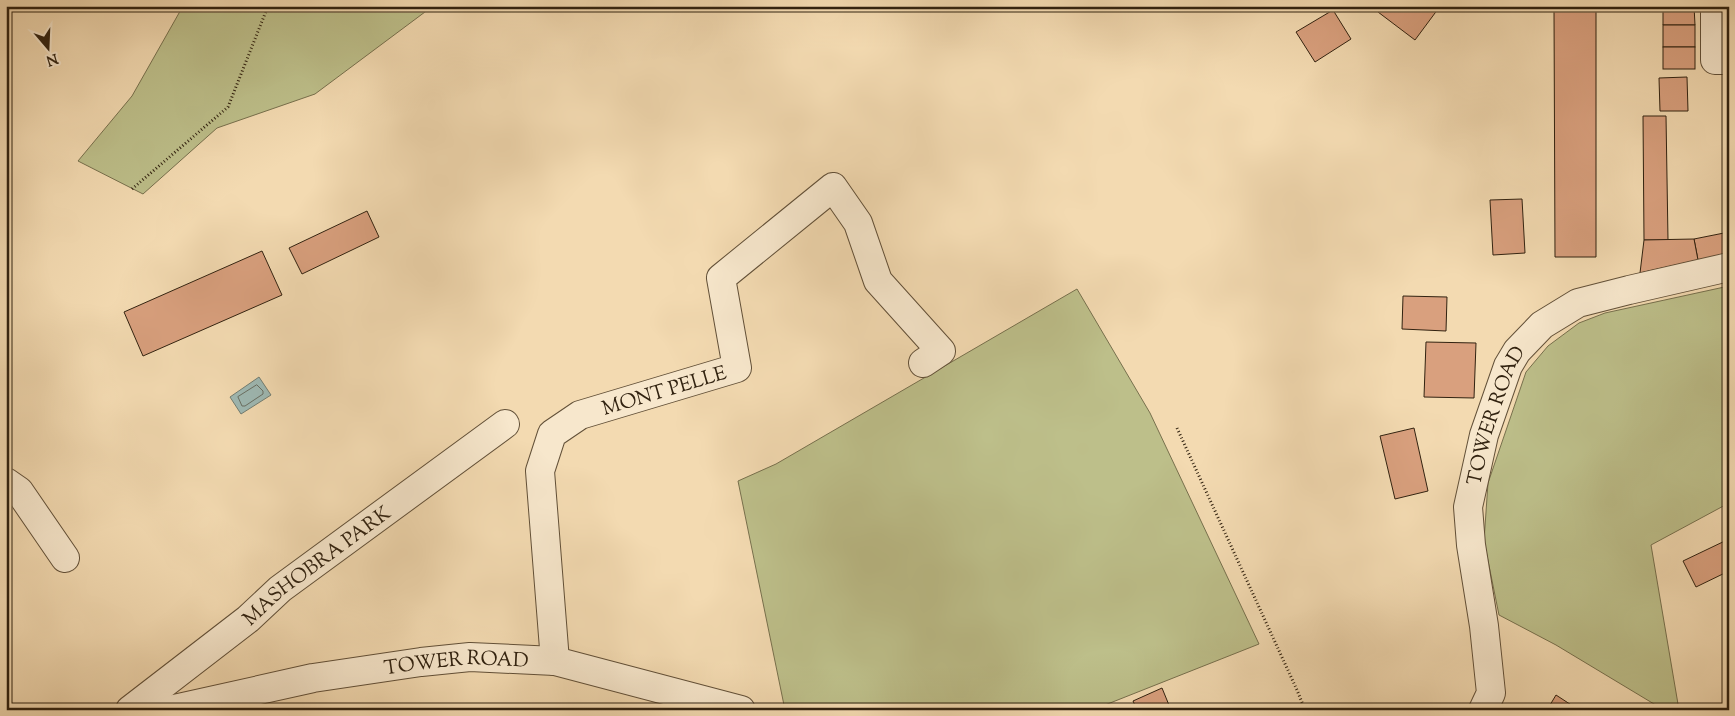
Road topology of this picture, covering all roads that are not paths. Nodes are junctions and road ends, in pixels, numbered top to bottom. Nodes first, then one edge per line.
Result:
1 (1715, 6) edge
2 (1729, 60) edge
3 (1729, 267) edge
4 (923, 362) dead end
5 (505, 424) dead end
6 (6, 482) edge
7 (65, 558) dead end
8 (555, 661) junction
9 (178, 708) edge
10 (130, 710) edge
11 (740, 710) edge
12 (1483, 710) edge

1 - 2 street
3 - 12 street, TOWER ROAD
4 - 8 street, MONT PELLE
5 - 10 street, MASHOBRA PARK
6 - 7 street
8 - 9 street, TOWER ROAD
8 - 11 street, TOWER ROAD

